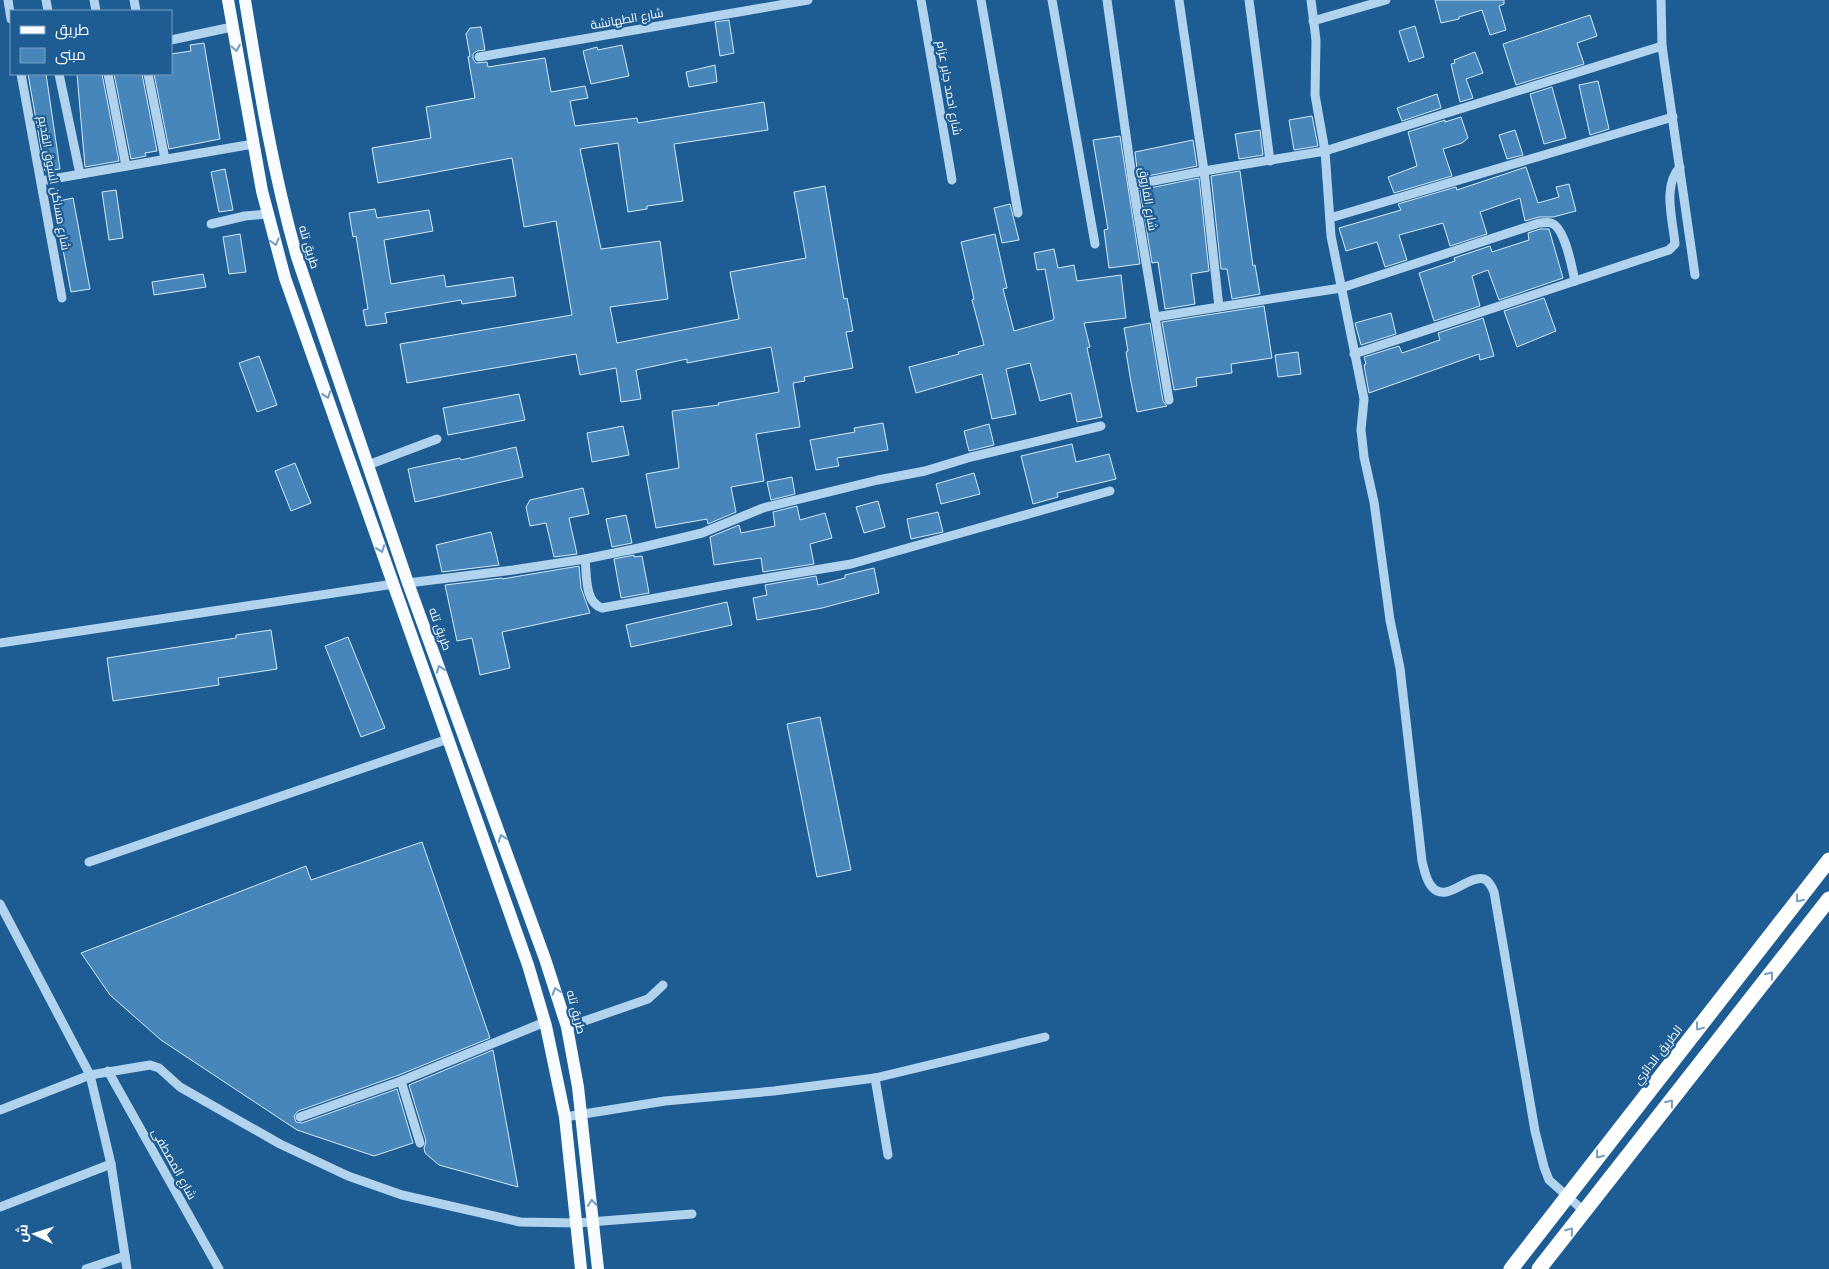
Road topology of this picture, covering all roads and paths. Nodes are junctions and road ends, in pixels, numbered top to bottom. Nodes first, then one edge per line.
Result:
1 (8, 0) edge
2 (228, 0) edge
3 (246, 0) edge
4 (808, 0) edge
5 (921, 0) edge
6 (981, 0) edge
7 (1052, 0) edge
8 (1107, 0) edge
9 (1179, 0) edge
10 (1249, 0) edge
11 (1311, 0) edge
12 (1386, 0) edge
13 (1661, 0) edge
14 (782, 2) edge
15 (10, 13) edge
16 (1313, 21) junction
17 (232, 28) junction
18 (172, 40) edge
19 (1662, 46) junction
20 (479, 57) dead end
21 (21, 75) edge
22 (59, 75) edge
23 (108, 75) edge
24 (148, 75) edge
25 (1673, 117) junction
26 (253, 144) junction
27 (1325, 151) junction
28 (165, 159) junction
29 (1270, 161) junction
30 (126, 166) junction
31 (1680, 167) junction
32 (1204, 171) junction
33 (80, 174) junction
34 (41, 180) junction
35 (952, 180) dead end
36 (1133, 185) junction
37 (1018, 212) dead end
38 (267, 214) junction
39 (1330, 218) junction
40 (211, 224) dead end
41 (1096, 244) dead end
42 (1695, 275) dead end
43 (1575, 281) junction
44 (1341, 288) junction
45 (62, 298) dead end
46 (1219, 307) junction
47 (1155, 317) junction
48 (1354, 354) junction
49 (1169, 400) dead end
50 (1101, 426) dead end
51 (437, 439) dead end
52 (368, 465) junction
53 (1110, 490) dead end
54 (585, 559) junction
55 (408, 583) junction
56 (394, 584) junction
57 (0, 643) edge
58 (452, 700) junction
59 (437, 706) junction
60 (448, 739) junction
61 (1829, 860) edge
62 (89, 862) dead end
63 (1829, 899) edge
64 (0, 904) edge
65 (4, 921) edge
66 (663, 985) dead end
67 (546, 1024) junction
68 (566, 1024) junction
69 (1045, 1037) dead end
70 (108, 1071) junction
71 (90, 1075) junction
72 (874, 1078) junction
73 (401, 1081) junction
74 (0, 1110) edge
75 (583, 1114) junction
76 (300, 1117) dead end
77 (565, 1117) junction
78 (420, 1143) dead end
79 (888, 1155) dead end
80 (112, 1164) junction
81 (1567, 1197) junction
82 (0, 1207) edge
83 (1585, 1212) junction
84 (692, 1214) dead end
85 (594, 1222) junction
86 (577, 1223) junction
87 (125, 1256) junction
88 (1511, 1266) edge
89 (86, 1269) edge
90 (127, 1269) edge
91 (219, 1269) edge
92 (581, 1269) edge
93 (598, 1269) edge
94 (1540, 1269) edge

1 - 15 street
2 - 17 main road
3 - 52 main road, طريق تله
4 - 14 street, شارع الطهانشة
5 - 35 street, شارع احمد جابر عزام
6 - 37 street
7 - 41 street
8 - 36 street, شارع الفاروق
9 - 32 street
10 - 29 street
11 - 16 street
12 - 16 street
13 - 19 street
14 - 20 street, شارع الطهانشة
16 - 27 street
17 - 18 street
17 -> 26 main road
19 - 25 street
19 - 27 street
21 - 34 street, شارع مساكن السوق القديم
22 - 33 street
23 - 30 street
24 - 28 street
25 - 31 street
25 - 39 street
26 - 28 street
26 - 38 main road
27 - 29 street
27 - 39 street
28 - 30 street
29 - 32 street
30 - 33 street
31 - 42 street
31 - 43 street
32 - 36 street
32 - 46 street
33 - 34 street
34 - 45 street, شارع مساكن السوق القديم
36 - 47 street, شارع الفاروق
38 - 40 street
38 -> 56 main road
39 - 44 street
43 - 44 street
43 - 48 street
44 - 46 street
44 - 48 street
46 - 47 street
47 - 49 street, شارع الفاروق
48 - 81 street
50 - 54 street
51 - 52 street
52 - 55 main road, طريق تله
53 - 54 street
54 - 55 street
58 -> 55 main road, طريق تله
56 - 57 street
56 - 59 main road
58 - 59 main road
68 -> 58 main road, طريق تله
59 - 60 main road
60 - 62 street
60 - 67 main road
61 -> 81 highway, الطريق الدائري
83 -> 63 highway
64 - 65 street
65 - 71 street
66 - 68 street
67 - 68 main road
67 - 73 street
67 - 77 main road
68 - 75 main road, طريق تله
69 - 72 street
70 - 71 street
70 - 86 street
70 - 91 street, شارع المصطفى
71 - 74 street
71 - 80 street
72 - 75 street
72 - 79 street
73 - 76 street
73 - 78 street
75 - 77 street
85 -> 75 main road, طريق تله
77 - 86 main road
80 - 82 street
80 - 87 street
81 - 83 street
81 - 88 highway, الطريق الدائري
94 -> 83 highway
84 - 85 street
85 - 86 street
85 - 93 main road, طريق تله
86 - 92 main road
87 - 89 street
87 - 90 street

